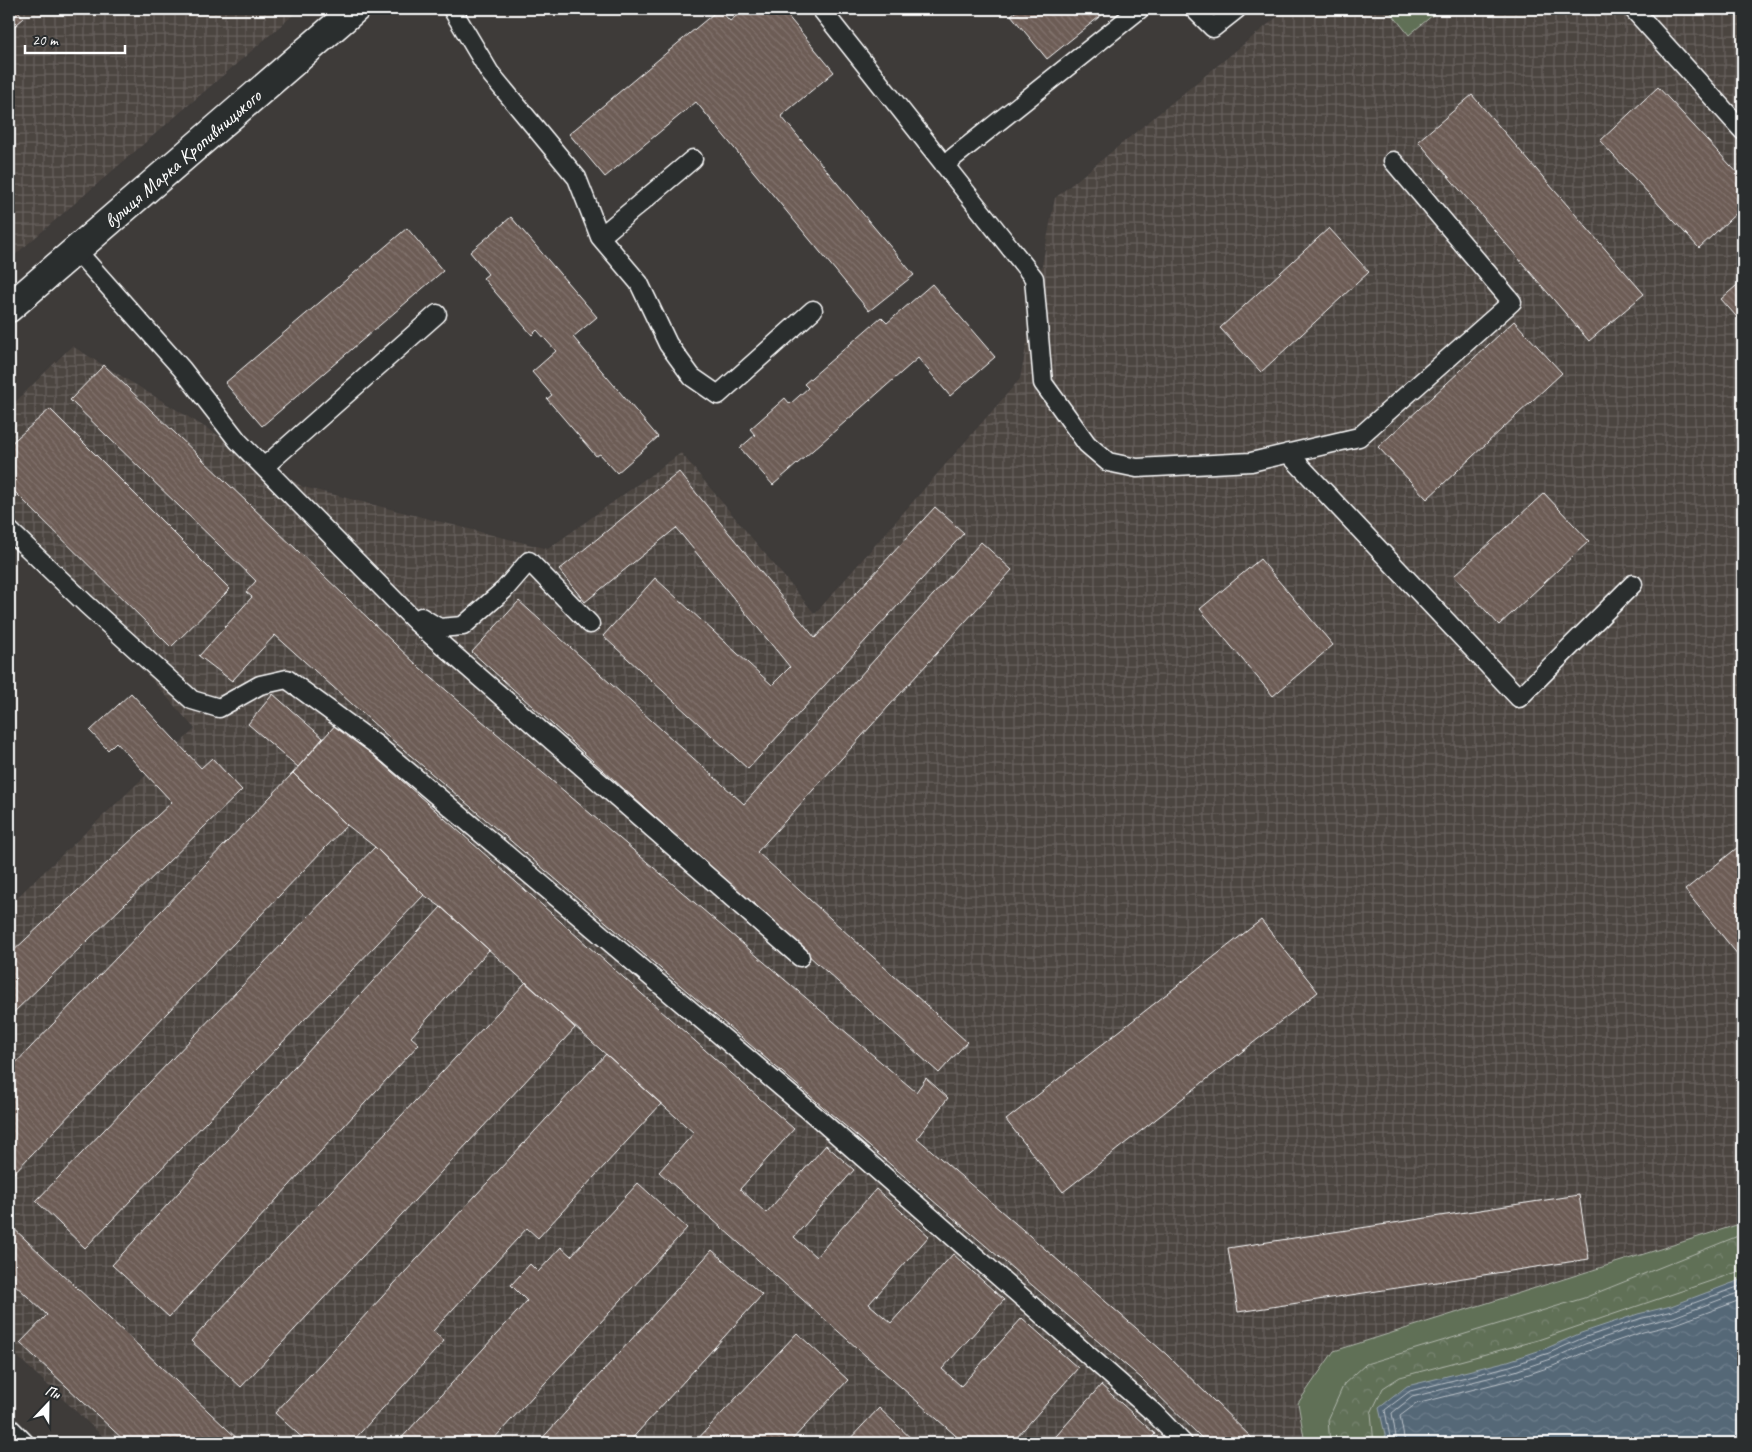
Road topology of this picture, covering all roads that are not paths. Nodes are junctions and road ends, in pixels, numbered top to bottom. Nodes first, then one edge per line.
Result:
1 (355, 9) edge
2 (452, 9) edge
3 (821, 9) edge
4 (1140, 9) edge
5 (1194, 9) edge
6 (1237, 9) edge
7 (1633, 9) edge
8 (1743, 131) edge
9 (693, 159) dead end
10 (1393, 161) dead end
11 (944, 164) junction
12 (600, 237) junction
13 (76, 250) junction
14 (9, 308) edge
15 (813, 310) dead end
16 (437, 314) dead end
17 (1288, 453) junction
18 (264, 467) junction
19 (9, 530) edge
20 (1633, 584) dead end
21 (399, 604) junction
22 (590, 624) dead end
23 (800, 957) dead end
24 (9, 1427) edge
25 (25, 1443) edge
26 (1183, 1443) edge

1 - 13 street, вулиця Марка Кропивницького
2 - 12 lane
3 - 11 lane
4 - 11 lane
5 - 6 lane
7 - 8 lane
9 - 12 lane
10 - 17 lane
11 - 17 lane
12 - 15 lane
13 - 14 street, вулиця Марка Кропивницького
13 - 18 lane
16 - 18 lane
17 - 20 lane
18 - 21 lane
19 - 26 lane
21 - 22 lane
21 - 23 lane
24 - 25 lane

